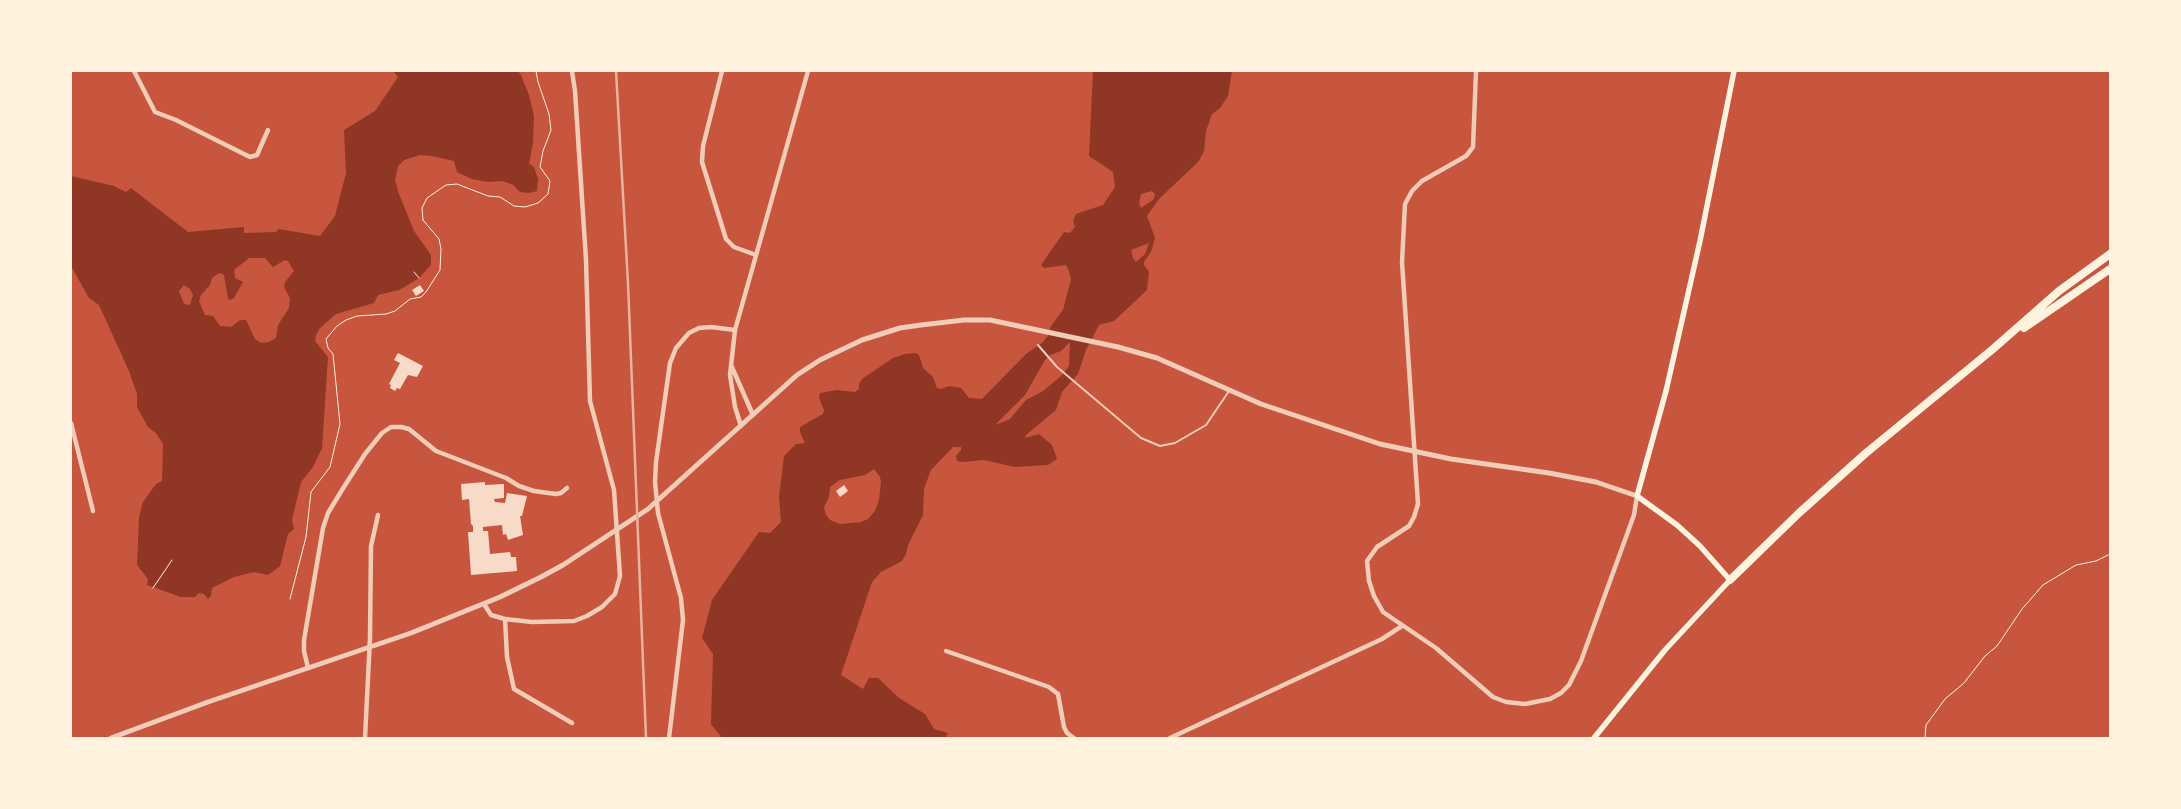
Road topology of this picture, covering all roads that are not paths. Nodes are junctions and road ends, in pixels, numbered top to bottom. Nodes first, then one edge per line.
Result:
1 (134, 71) edge
2 (572, 71) edge
3 (722, 71) edge
4 (808, 71) edge
5 (1476, 71) edge
6 (1734, 71) edge
7 (268, 130) dead end
8 (2110, 254) edge
9 (756, 255) junction
10 (2110, 269) edge
11 (735, 330) junction
12 (1038, 345) dead end
13 (1993, 349) junction
14 (730, 364) junction
15 (1230, 389) junction
16 (753, 415) junction
17 (71, 423) edge
18 (741, 426) junction
19 (1414, 452) junction
20 (567, 488) dead end
21 (1637, 496) junction
22 (92, 511) dead end
23 (378, 515) dead end
24 (1730, 580) junction
25 (484, 604) junction
26 (505, 619) junction
27 (1402, 626) junction
28 (370, 648) junction
29 (946, 652) dead end
30 (308, 668) junction
31 (572, 723) dead end
32 (111, 738) edge
33 (365, 738) edge
34 (670, 738) edge
35 (1074, 738) edge
36 (1170, 738) edge
37 (1594, 738) edge

1 - 7 street
2 - 26 street
3 - 9 street
4 - 9 street
5 - 19 street
6 - 21 main road
8 - 13 highway
9 - 11 street
10 - 13 highway
11 - 14 street
11 - 34 street
12 - 15 lane
13 - 24 highway
14 - 16 street
14 - 18 street
15 - 16 street
15 - 19 street
16 - 18 street
17 - 22 street
18 - 25 street
19 - 21 street
19 - 27 street
20 - 30 street
21 - 24 main road
21 - 27 street
23 - 28 street
24 - 37 main road
25 - 26 street
25 - 28 street
26 - 31 street
27 - 36 street
28 - 30 street
28 - 33 street
29 - 35 street
30 - 32 street

